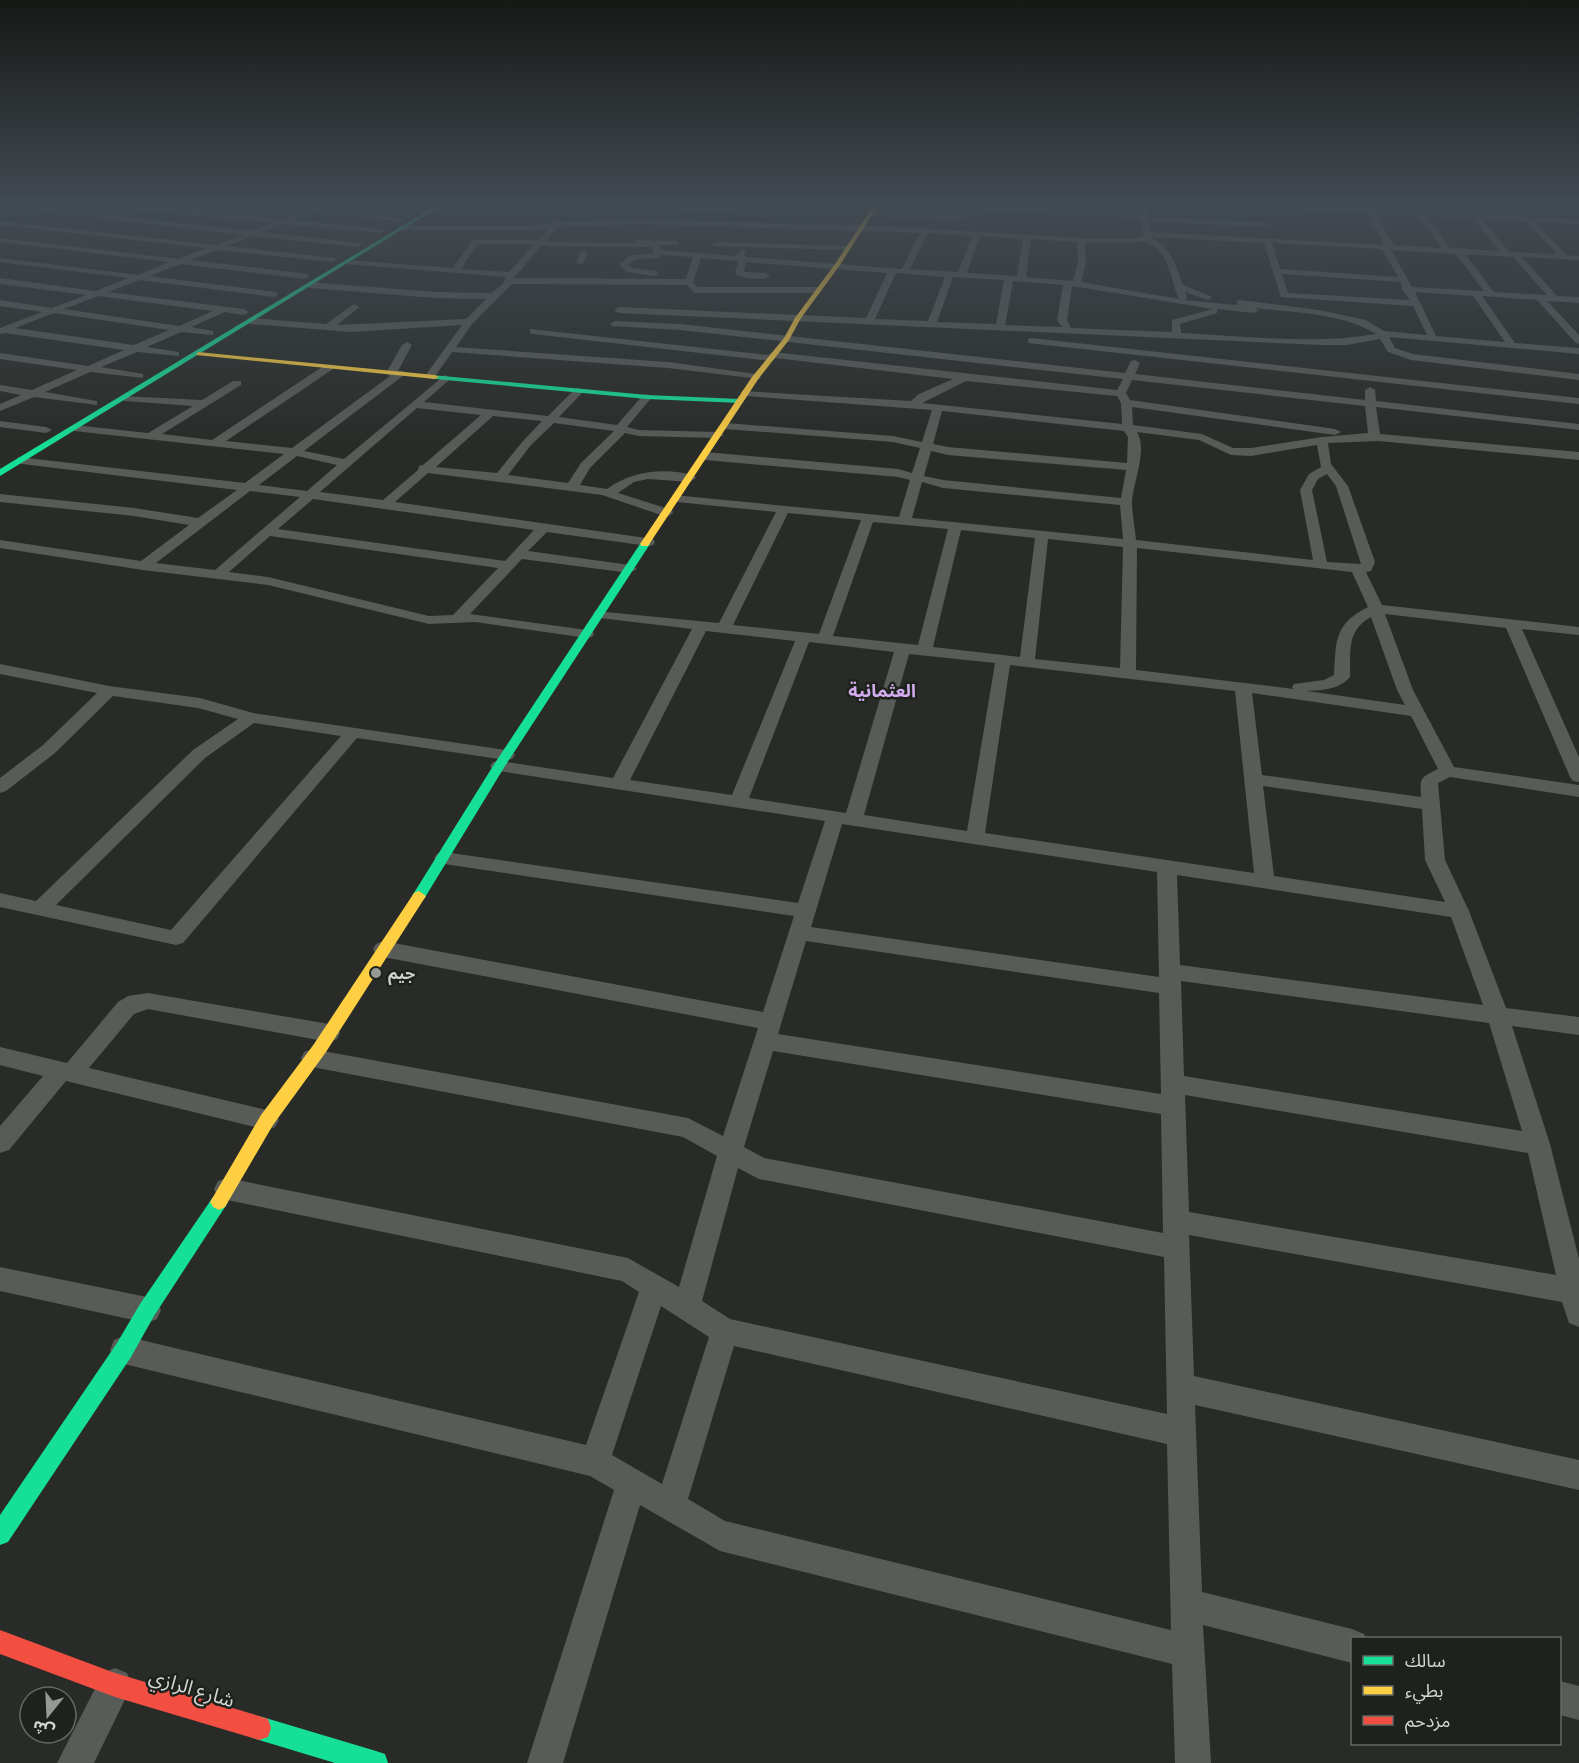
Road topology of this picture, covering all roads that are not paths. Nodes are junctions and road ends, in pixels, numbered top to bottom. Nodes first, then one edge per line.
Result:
1 (50, 287) edge
2 (111, 287) edge
3 (220, 287) edge
4 (290, 287) edge
5 (295, 287) edge
6 (369, 287) edge
7 (501, 287) edge
8 (603, 287) edge
9 (626, 287) edge
10 (695, 287) edge
11 (821, 287) edge
12 (885, 287) edge
13 (946, 287) edge
14 (1007, 287) edge
15 (1071, 287) edge
16 (1096, 287) edge
17 (1178, 287) edge
18 (1180, 287) edge
19 (1282, 287) edge
20 (1486, 287) edge
21 (1544, 287) edge
22 (620, 289) junction
23 (1407, 289) joint
24 (819, 290) junction
25 (96, 293) junction
26 (1475, 293) junction
27 (274, 294) junction
28 (1491, 294) junction
29 (1284, 295) junction
30 (493, 296) junction
31 (1540, 298) junction
32 (1554, 298) junction
33 (1579, 300) edge
34 (1237, 302) junction
35 (0, 303) edge
36 (1185, 303) junction
37 (1416, 303) junction
38 (354, 307) dead end
39 (1223, 308) junction
40 (52, 310) junction
41 (223, 310) junction
42 (619, 310) junction
43 (1254, 310) dead end
44 (1319, 313) junction
45 (248, 317) junction
46 (798, 318) junction
47 (1189, 318) junction
48 (869, 321) junction
49 (469, 322) junction
50 (615, 324) junction
51 (1000, 327) junction
52 (180, 328) junction
53 (327, 328) junction
54 (1, 330) edge
55 (1068, 330) junction
56 (533, 332) dead end
57 (210, 333) junction
58 (933, 333) junction
59 (1155, 334) junction
60 (1178, 335) junction
61 (1382, 335) junction
62 (604, 338) junction
63 (787, 339) junction
64 (1003, 339) dead end
65 (1433, 339) junction
66 (559, 341) junction
67 (1025, 341) dead end
68 (1579, 341) edge
69 (1322, 342) junction
70 (1337, 343) junction
71 (407, 345) dead end
72 (1513, 346) junction
73 (134, 349) junction
74 (449, 349) junction
75 (1579, 351) edge
76 (915, 352) junction
77 (1142, 352) junction
78 (1395, 352) junction
79 (175, 354) junction
80 (198, 354) junction
81 (0, 356) edge
82 (772, 357) junction
83 (329, 367) junction
84 (895, 368) junction
85 (86, 369) junction
86 (396, 373) junction
87 (1129, 375) junction
88 (139, 376) junction
89 (430, 376) junction
90 (756, 377) junction
91 (1579, 377) edge
92 (445, 378) junction
93 (1373, 378) junction
94 (962, 379) junction
95 (237, 383) dead end
96 (0, 388) edge
97 (579, 390) junction
98 (31, 394) junction
99 (647, 397) junction
100 (743, 397) junction
101 (125, 398) junction
102 (1123, 398) junction
103 (1579, 401) edge
104 (1372, 402) junction
105 (203, 403) junction
106 (414, 404) junction
107 (913, 405) junction
108 (938, 407) junction
109 (0, 408) edge
110 (96, 408) junction
111 (490, 413) junction
112 (553, 419) junction
113 (0, 424) edge
114 (1579, 427) edge
115 (74, 428) junction
116 (620, 428) junction
117 (1128, 428) junction
118 (46, 430) junction
119 (722, 431) junction
120 (1237, 435) junction
121 (151, 436) junction
122 (1376, 438) junction
123 (1322, 440) junction
124 (215, 443) junction
125 (926, 446) junction
126 (294, 452) junction
127 (705, 456) junction
128 (1579, 456) edge
129 (0, 457) edge
130 (22, 460) junction
131 (346, 463) junction
132 (1134, 467) junction
133 (1328, 468) junction
134 (423, 470) junction
135 (0, 473) edge
136 (500, 477) junction
137 (916, 477) junction
138 (690, 478) junction
139 (249, 486) junction
140 (572, 488) junction
141 (610, 493) junction
142 (312, 494) junction
143 (0, 498) edge
144 (677, 498) junction
145 (1126, 502) junction
146 (386, 504) junction
147 (784, 509) junction
148 (667, 513) junction
149 (868, 518) junction
150 (904, 522) junction
151 (202, 523) junction
152 (544, 527) junction
153 (955, 527) junction
154 (269, 532) junction
155 (1042, 536) junction
156 (648, 542) junction
157 (0, 544) edge
158 (1130, 544) junction
159 (518, 554) junction
160 (507, 565) junction
161 (1321, 565) junction
162 (143, 566) junction
163 (630, 569) junction
164 (1358, 569) junction
165 (216, 576) junction
166 (1376, 609) junction
167 (600, 614) junction
168 (459, 617) junction
169 (1512, 624) junction
170 (701, 626) junction
171 (724, 628) junction
172 (1579, 632) edge
173 (587, 634) junction
174 (804, 638) junction
175 (824, 640) junction
176 (903, 649) junction
177 (924, 651) junction
178 (1003, 660) junction
179 (1027, 663) junction
180 (0, 669) edge
181 (1128, 675) junction
182 (1243, 687) junction
183 (109, 691) junction
184 (1417, 712) junction
185 (251, 718) junction
186 (353, 733) junction
187 (503, 761) junction
188 (1448, 771) junction
189 (1579, 777) edge
190 (1253, 779) junction
191 (619, 784) junction
192 (0, 787) edge
193 (1579, 791) edge
194 (738, 802) junction
195 (1430, 804) junction
196 (844, 819) junction
197 (975, 839) junction
198 (444, 858) junction
199 (1167, 868) junction
200 (1265, 882) junction
201 (0, 900) edge
202 (40, 909) junction
203 (806, 911) junction
204 (1459, 911) junction
205 (799, 933) junction
206 (383, 949) junction
207 (1170, 979) junction
208 (1498, 1015) junction
209 (1579, 1026) edge
210 (768, 1031) junction
211 (329, 1033) junction
212 (0, 1056) edge
213 (312, 1058) junction
214 (66, 1072) junction
215 (1173, 1095) junction
216 (267, 1120) junction
217 (0, 1143) edge
218 (1538, 1144) junction
219 (730, 1152) junction
220 (227, 1189) junction
221 (1176, 1221) junction
222 (1177, 1248) junction
223 (0, 1279) edge
224 (654, 1287) junction
225 (1576, 1303) edge
226 (687, 1307) junction
227 (147, 1310) junction
228 (725, 1331) junction
229 (124, 1350) junction
230 (1180, 1387) junction
231 (1181, 1432) junction
232 (595, 1462) junction
233 (1579, 1475) edge
234 (631, 1483) junction
235 (670, 1506) junction
236 (0, 1534) edge
237 (1186, 1604) junction
238 (0, 1642) edge
239 (1351, 1645) edge
240 (1187, 1651) junction
241 (115, 1685) junction
242 (1561, 1698) edge
243 (1579, 1703) edge
244 (75, 1763) edge
245 (376, 1763) edge
246 (545, 1763) edge
247 (1192, 1763) edge

1 - 25 street
2 - 25 street
3 - 27 street
4 - 27 street
5 - 45 street
6 - 30 street
7 - 30 street
8 - 22 street
9 - 22 street
10 - 24 street
11 - 24 street
12 - 48 street
13 - 58 street
14 - 51 street
15 - 55 street
16 - 36 street
17 - 36 street
18 - 34 street
19 - 29 street
20 - 28 street
21 - 32 street
22 - 42 street
23 - 26 street
23 - 37 street
24 - 46 street
25 - 40 street
25 - 41 street
26 - 28 street
26 - 72 street
27 - 45 street
28 - 31 street
29 - 34 street
29 - 37 street
30 - 49 street
31 - 32 street
31 - 68 street
32 - 33 street
34 - 39 street
34 - 44 street
35 - 40 street
36 - 39 street
36 - 47 street
37 - 65 street
38 - 53 street
39 - 43 street
39 - 47 street
40 - 52 street
40 - 54 street
41 - 45 street
41 - 52 street
42 - 46 street
42 - 50 street
44 - 61 street
44 - 69 street
45 - 53 street
45 - 57 street
45 - 80 street
46 - 48 street
46 - 63 street
47 - 60 street
48 - 58 street
49 - 53 street
49 - 74 street
50 - 62 street
50 - 63 street
51 - 55 street
51 - 58 street
52 - 57 street
52 - 73 street
54 - 73 street
55 - 59 street
56 - 66 street
57 - 79 street
58 - 64 street
58 - 76 street
59 - 60 street
59 - 77 street
60 - 69 street
61 - 65 street
61 - 70 street
61 - 78 street
62 - 66 street
62 - 82 street
63 - 76 street
63 - 82 street
65 - 72 street
66 - 74 street
66 - 90 street
67 - 77 street
69 - 70 street
70 - 78 street
71 - 86 street
72 - 75 street
73 - 79 street
73 - 85 street
74 - 89 street
76 - 84 street
76 - 87 street
77 - 87 street
77 - 93 street
78 - 91 street
79 - 88 street
80 - 83 street
80 - 101 street
81 - 85 street
82 - 84 street
82 - 90 street
83 - 86 street
83 - 124 street
84 - 94 street
85 - 88 street
85 - 98 street
86 - 89 street
86 - 126 street
87 - 102 street
87 - 104 street
88 - 110 street
89 - 92 street
90 - 100 street
92 - 97 street
92 - 106 street
93 - 103 street
93 - 104 street
94 - 102 street
94 - 107 street
95 - 105 street
96 - 98 street
97 - 99 street
97 - 112 street
98 - 109 street
98 - 110 street
99 - 100 street
99 - 116 street
100 - 107 street
100 - 119 street
101 - 105 street
101 - 110 street
102 - 117 street
102 - 120 street
104 - 114 street
104 - 122 street
105 - 121 street
106 - 111 street
106 - 131 street
107 - 108 street
108 - 117 street
108 - 125 street
110 - 115 street
110 - 118 street
111 - 112 street
111 - 134 street
112 - 116 street
112 - 136 street
113 - 118 street
115 - 121 street
115 - 130 street
116 - 119 street
116 - 140 street
117 - 120 street
117 - 132 street
118 - 129 street
119 - 125 street
119 - 127 street
120 - 122 street
120 - 123 street
121 - 124 street
122 - 123 street
122 - 128 street
123 - 133 street
124 - 126 street
125 - 132 street
125 - 137 street
126 - 131 street
126 - 139 street
127 - 137 street
127 - 138 street
130 - 135 street
130 - 139 street
131 - 142 street
132 - 145 street
133 - 161 street
133 - 164 street
134 - 136 street
134 - 146 street
136 - 140 street
137 - 145 street
137 - 150 street
138 - 141 street
138 - 144 street
139 - 142 street
139 - 151 street
140 - 141 street
141 - 148 street
142 - 146 street
142 - 154 street
143 - 151 street
144 - 147 street
144 - 148 street
145 - 158 street
146 - 152 street
147 - 149 street
147 - 171 street
148 - 156 street
149 - 150 street
149 - 175 street
150 - 153 street
151 - 162 street
152 - 156 street
152 - 159 street
153 - 155 street
153 - 177 street
154 - 160 street
154 - 165 street
155 - 158 street
155 - 179 street
156 - 163 street
157 - 162 street
158 - 161 street
158 - 181 street
159 - 160 street
159 - 163 street
160 - 168 street
161 - 164 street
162 - 165 street
163 - 167 street
164 - 166 street
165 - 168 street
166 - 169 street
166 - 182 street
166 - 184 street
167 - 170 street
167 - 173 street
168 - 173 street
169 - 172 street
169 - 189 street
170 - 171 street
170 - 191 street
171 - 174 street
173 - 187 street
174 - 175 street
174 - 194 street
175 - 176 street
176 - 177 street
176 - 196 street
177 - 178 street
178 - 179 street
178 - 197 street
179 - 181 street
180 - 183 street
181 - 182 street
182 - 184 street
182 - 190 street
183 - 185 street
183 - 192 street
184 - 188 street
185 - 186 street
185 - 202 street
186 - 187 street
186 - 202 street
187 - 191 street
187 - 198 street
188 - 193 street
188 - 195 street
190 - 195 street
190 - 200 street
191 - 194 street
194 - 196 street
195 - 204 street
196 - 197 street
196 - 203 street
197 - 199 street
198 - 203 street
198 - 206 street
199 - 200 street
199 - 207 street
200 - 204 street
201 - 202 street
203 - 205 street
204 - 208 street
205 - 207 street
205 - 210 street
206 - 210 street
206 - 211 street
207 - 208 street
207 - 215 street
208 - 209 street
208 - 218 street
210 - 215 street
210 - 219 street
211 - 213 street
211 - 214 street
212 - 214 street
213 - 216 street
213 - 219 street
214 - 216 street
214 - 217 street
215 - 218 street
215 - 221 street
216 - 220 street
218 - 225 street
219 - 222 street
219 - 226 street
220 - 224 street
220 - 227 street
221 - 222 street
221 - 225 street
222 - 230 street
223 - 227 street
224 - 226 street
224 - 232 street
226 - 228 street
227 - 229 street
228 - 231 street
228 - 235 street
229 - 232 street
229 - 236 street
230 - 231 street
230 - 233 street
231 - 237 street
232 - 234 street
234 - 235 street
234 - 246 street
235 - 240 street
237 - 239 street
237 - 240 street
238 - 241 street, شارع الرازي
240 - 247 street
241 - 244 street
241 - 245 street, شارع الرازي
242 - 243 street

